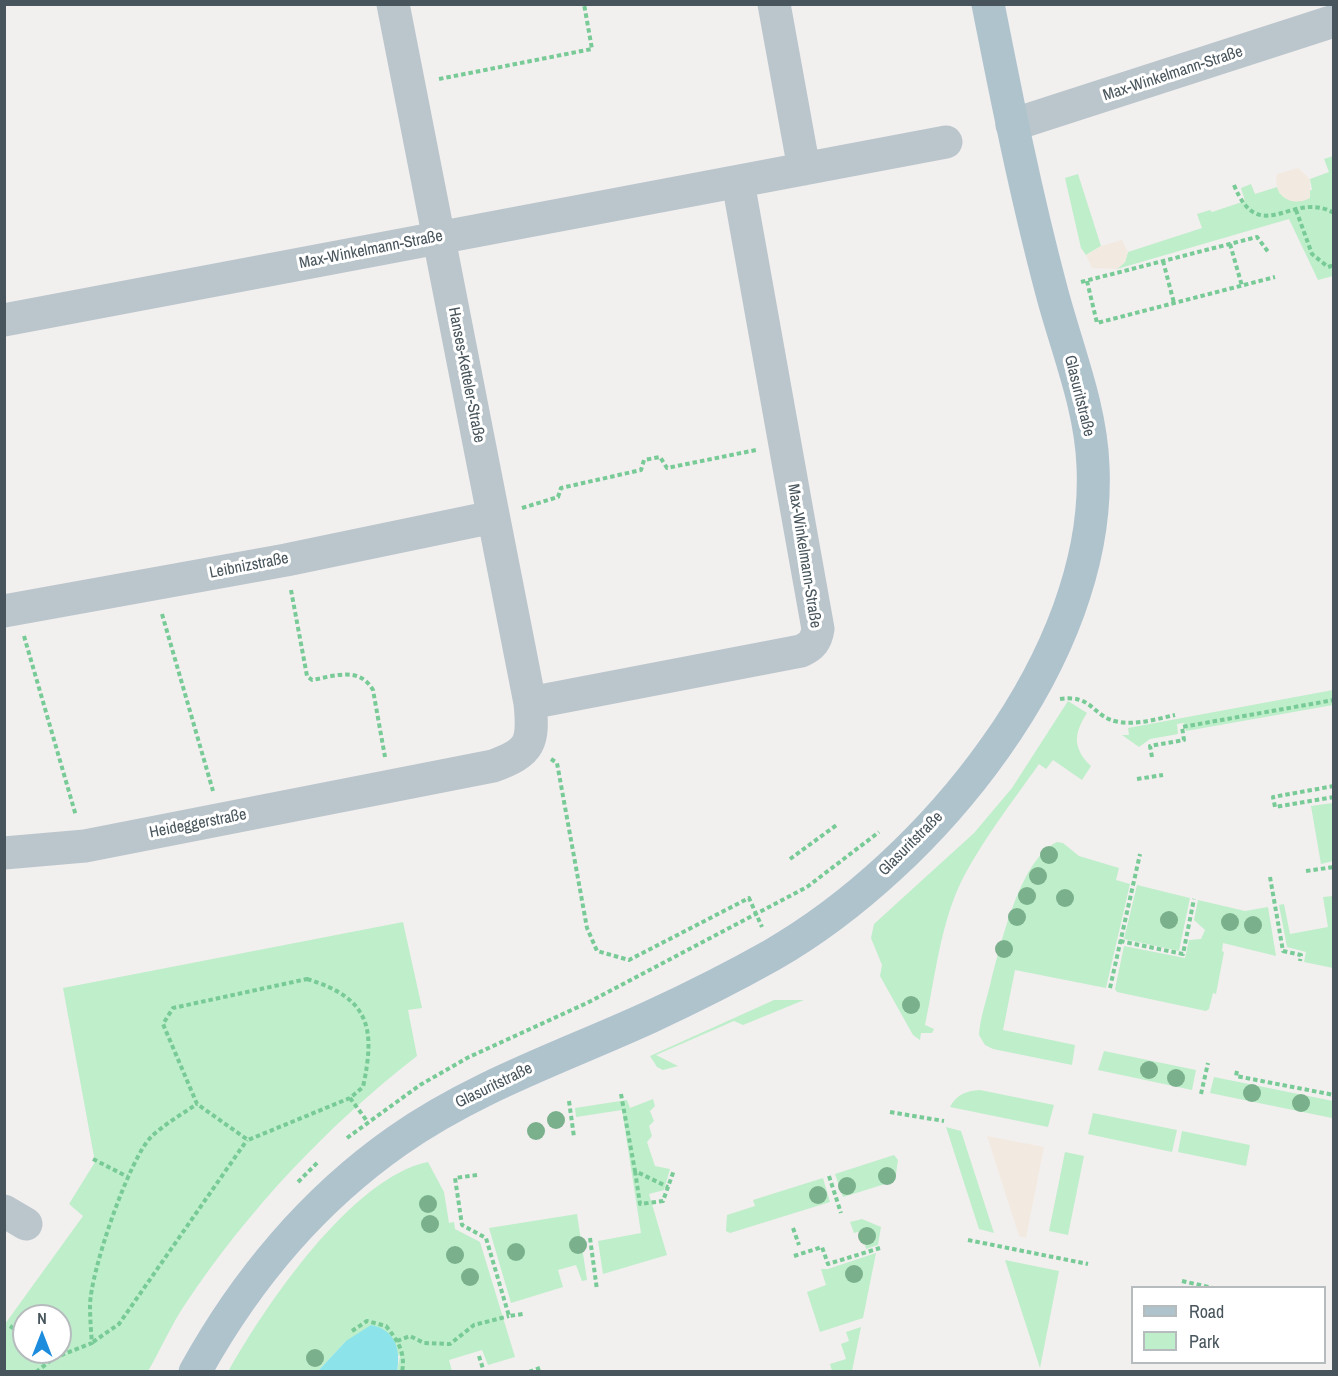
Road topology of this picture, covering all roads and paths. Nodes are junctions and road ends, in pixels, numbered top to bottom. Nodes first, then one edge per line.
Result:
1 (393, 4) edge
2 (584, 4) edge
3 (774, 4) edge
4 (988, 4) edge
5 (1324, 17) edge
6 (408, 85) junction
7 (1012, 125) junction
8 (946, 142) dead end
9 (804, 169) junction
10 (738, 182) junction
11 (1234, 185) dead end
12 (1296, 210) junction
13 (1334, 213) edge
14 (440, 237) junction
15 (1230, 244) junction
16 (1269, 253) dead end
17 (1163, 261) junction
18 (1334, 265) edge
19 (1275, 277) dead end
20 (1087, 281) junction
21 (1242, 286) junction
22 (1051, 290) junction
23 (1174, 303) junction
24 (4, 320) edge
25 (785, 444) junction
26 (493, 517) junction
27 (286, 560) junction
28 (154, 584) junction
29 (10, 610) edge
30 (1061, 691) dead end
31 (1334, 700) edge
32 (530, 703) junction
33 (1175, 715) dead end
34 (1103, 716) junction
35 (1101, 721) dead end
36 (528, 746) joint
37 (1152, 757) dead end
38 (558, 763) dead end
39 (1163, 775) dead end
40 (1137, 779) dead end
41 (391, 786) junction
42 (1334, 786) edge
43 (1334, 797) edge
44 (222, 819) junction
45 (838, 824) dead end
46 (880, 831) dead end
47 (85, 846) junction
48 (4, 853) edge
49 (1140, 854) dead end
50 (790, 859) dead end
51 (1334, 867) edge
52 (1306, 872) dead end
53 (1270, 878) dead end
54 (1194, 899) dead end
55 (757, 915) junction
56 (1120, 942) junction
57 (1300, 961) dead end
58 (1110, 988) dead end
59 (1208, 1063) dead end
60 (1237, 1071) dead end
61 (621, 1094) dead end
62 (1201, 1094) dead end
63 (1334, 1095) edge
64 (350, 1098) junction
65 (569, 1101) dead end
66 (197, 1104) junction
67 (890, 1112) dead end
68 (944, 1121) dead end
69 (574, 1137) dead end
70 (248, 1140) junction
71 (93, 1159) dead end
72 (674, 1170) dead end
73 (635, 1171) junction
74 (477, 1174) dead end
75 (829, 1176) dead end
76 (128, 1177) junction
77 (668, 1187) junction
78 (841, 1213) dead end
79 (793, 1228) dead end
80 (590, 1238) dead end
81 (968, 1240) dead end
82 (799, 1245) dead end
83 (880, 1248) dead end
84 (794, 1256) dead end
85 (1088, 1264) dead end
86 (1182, 1281) dead end
87 (1208, 1286) edge
88 (597, 1290) dead end
89 (523, 1314) dead end
90 (509, 1316) junction
91 (352, 1331) dead end
92 (397, 1341) junction
93 (92, 1343) junction
94 (72, 1351) edge
95 (479, 1356) dead end
96 (540, 1368) dead end
97 (195, 1371) edge
98 (402, 1371) edge
99 (484, 1371) edge
100 (530, 1371) edge

1 - 6 street, Hanses-Ketteler-Straße
2 - 6 path
3 - 9 street
4 - 7 main road, Glasuritstraße
5 - 7 street, Max-Winkelmann-Straße
6 - 14 street, Hanses-Ketteler-Straße
7 - 22 main road, Glasuritstraße
8 - 9 street, Max-Winkelmann-Straße
9 - 10 street, Max-Winkelmann-Straße
10 - 14 street, Max-Winkelmann-Straße
10 - 25 street, Max-Winkelmann-Straße
11 - 12 path
12 - 13 path
12 - 18 path
14 - 24 street, Max-Winkelmann-Straße
14 - 26 street, Hanses-Ketteler-Straße
15 - 16 path
15 - 17 path
15 - 21 path
17 - 20 path
17 - 23 path
19 - 21 path
20 - 22 path
20 - 23 path
21 - 23 path
22 - 97 main road, Glasuritstraße
25 - 26 path
25 - 32 street, Max-Winkelmann-Straße
26 - 27 street, Leibnizstraße
26 - 32 street, Hanses-Ketteler-Straße
27 - 28 street, Leibnizstraße
27 - 41 path
28 - 29 street, Leibnizstraße
28 - 44 path
29 - 47 path
30 - 34 path
31 - 37 path
32 - 36 street, Hanses-Ketteler-Straße
33 - 34 path
34 - 35 path
36 - 41 street, Heideggerstraße
38 - 55 path
39 - 40 path
41 - 44 street, Heideggerstraße
42 - 43 path
44 - 47 street, Heideggerstraße
45 - 50 path
46 - 55 path
47 - 48 street, Heideggerstraße
49 - 56 path
51 - 52 path
53 - 57 path
54 - 56 path
55 - 64 path
56 - 58 path
59 - 62 path
60 - 63 path
61 - 73 path
64 - 66 path
64 - 70 path
65 - 69 path
66 - 70 path
66 - 76 path
67 - 68 path
70 - 93 path
71 - 76 path
72 - 77 path
73 - 77 path
73 - 77 path
74 - 90 path
75 - 78 path
76 - 93 path
79 - 82 path
80 - 88 path
81 - 85 path
83 - 84 path
86 - 87 path
89 - 90 path
90 - 92 path
91 - 92 path
92 - 98 path
93 - 94 path
95 - 99 path
96 - 100 path

